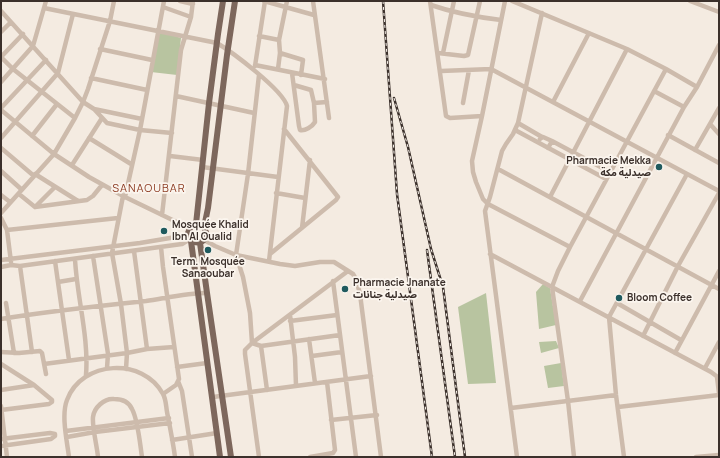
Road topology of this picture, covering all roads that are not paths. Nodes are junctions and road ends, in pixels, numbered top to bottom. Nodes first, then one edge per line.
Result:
1 (46, 1) edge
2 (114, 1) edge
3 (164, 1) edge
4 (180, 1) edge
5 (224, 1) edge
6 (235, 1) edge
7 (265, 1) edge
8 (287, 1) edge
9 (313, 1) edge
10 (454, 1) edge
11 (480, 1) edge
12 (505, 1) edge
13 (512, 1) edge
14 (690, 1) edge
15 (193, 3) edge
16 (430, 3) edge
17 (163, 7) junction
18 (44, 8) junction
19 (285, 8) junction
20 (1, 11) edge
21 (451, 12) junction
22 (719, 12) edge
23 (542, 13) junction
24 (73, 14) junction
25 (314, 15) junction
26 (191, 17) junction
27 (476, 17) junction
28 (501, 20) junction
29 (110, 21) junction
30 (11, 22) junction
31 (158, 31) junction
32 (1, 32) edge
33 (589, 33) junction
34 (23, 34) junction
35 (259, 36) junction
36 (185, 37) junction
37 (279, 40) junction
38 (217, 43) junction
39 (719, 45) edge
40 (33, 46) junction
41 (227, 49) junction
42 (627, 49) junction
43 (100, 50) junction
44 (280, 53) junction
45 (440, 53) junction
46 (1, 57) edge
47 (46, 60) junction
48 (152, 60) junction
49 (254, 68) junction
50 (13, 69) junction
51 (278, 69) junction
52 (491, 69) junction
53 (666, 69) junction
54 (469, 70) junction
55 (441, 71) junction
56 (58, 73) junction
57 (292, 73) junction
58 (301, 74) junction
59 (259, 75) junction
60 (91, 78) junction
61 (325, 79) junction
62 (27, 80) junction
63 (1, 82) edge
64 (294, 85) junction
65 (526, 87) junction
66 (697, 87) junction
67 (147, 90) junction
68 (41, 91) junction
69 (654, 91) junction
70 (176, 96) junction
71 (83, 102) junction
72 (327, 102) junction
73 (554, 102) junction
74 (209, 103) junction
75 (314, 103) junction
76 (463, 103) dead end
77 (57, 104) junction
78 (220, 106) junction
79 (287, 106) junction
80 (296, 107) junction
81 (684, 107) junction
82 (719, 108) edge
83 (1, 109) edge
84 (94, 109) junction
85 (254, 113) junction
86 (482, 116) junction
87 (75, 118) junction
88 (102, 118) junction
89 (329, 118) dead end
90 (142, 119) junction
91 (15, 121) junction
92 (589, 122) junction
93 (518, 123) junction
94 (710, 124) junction
95 (284, 128) junction
96 (140, 130) junction
97 (515, 130) junction
98 (172, 133) junction
99 (719, 134) edge
100 (32, 136) junction
101 (542, 136) junction
102 (668, 136) junction
103 (1, 138) edge
104 (89, 138) junction
105 (552, 141) junction
106 (626, 142) junction
107 (538, 143) junction
108 (1, 148) edge
109 (548, 148) junction
110 (695, 150) junction
111 (573, 152) junction
112 (54, 154) junction
113 (170, 156) junction
114 (657, 158) junction
115 (570, 159) junction
116 (310, 160) junction
117 (719, 163) edge
118 (131, 164) junction
119 (202, 164) junction
120 (72, 165) junction
121 (213, 168) junction
122 (498, 169) junction
123 (1, 172) edge
124 (610, 172) junction
125 (248, 174) junction
126 (687, 174) junction
127 (34, 175) junction
128 (278, 177) junction
129 (606, 180) junction
130 (102, 185) junction
131 (55, 187) junction
132 (20, 191) junction
133 (719, 192) edge
134 (276, 193) junction
135 (1, 195) edge
136 (124, 197) junction
137 (550, 197) junction
138 (306, 198) junction
139 (10, 202) junction
140 (78, 202) junction
141 (488, 204) junction
142 (34, 207) junction
143 (1, 213) edge
144 (162, 215) junction
145 (587, 217) junction
146 (1, 218) edge
147 (118, 218) junction
148 (196, 224) junction
149 (204, 227) junction
150 (190, 228) junction
151 (302, 228) junction
152 (8, 230) junction
153 (617, 233) junction
154 (190, 238) junction
155 (202, 241) junction
156 (113, 246) junction
157 (161, 247) junction
158 (570, 247) junction
159 (647, 250) junction
160 (134, 251) junction
161 (112, 253) junction
162 (270, 254) junction
163 (490, 254) junction
164 (236, 255) junction
165 (93, 256) junction
166 (11, 259) junction
167 (75, 259) junction
168 (1, 260) edge
169 (55, 261) junction
170 (268, 261) junction
171 (11, 265) junction
172 (20, 266) junction
173 (678, 266) junction
174 (1, 267) edge
175 (348, 271) junction
176 (719, 271) edge
177 (76, 279) junction
178 (333, 281) junction
179 (58, 282) junction
180 (711, 285) junction
181 (552, 287) junction
182 (719, 289) edge
183 (198, 293) junction
184 (207, 293) junction
185 (168, 298) junction
186 (140, 301) junction
187 (580, 301) junction
188 (6, 303) dead end
189 (617, 303) junction
190 (121, 304) junction
191 (100, 306) junction
192 (81, 308) junction
193 (62, 310) junction
194 (290, 315) junction
195 (337, 315) junction
196 (26, 316) junction
197 (609, 316) junction
198 (8, 318) junction
199 (1, 319) edge
200 (290, 322) junction
201 (650, 322) junction
202 (340, 335) junction
203 (643, 336) junction
204 (309, 339) junction
205 (681, 340) junction
206 (294, 342) junction
207 (719, 342) edge
208 (252, 343) junction
209 (262, 346) junction
210 (174, 347) junction
211 (147, 349) junction
212 (1, 352) edge
213 (32, 352) junction
214 (342, 352) junction
215 (14, 353) junction
216 (128, 353) junction
217 (675, 353) junction
218 (108, 354) junction
219 (312, 356) junction
220 (88, 358) junction
221 (69, 360) junction
222 (207, 363) junction
223 (1, 364) edge
224 (44, 364) junction
225 (177, 367) junction
226 (107, 368) junction
227 (126, 368) junction
228 (705, 368) junction
229 (46, 374) dead end
230 (86, 376) junction
231 (371, 376) junction
232 (718, 377) edge
233 (346, 379) junction
234 (178, 381) junction
235 (327, 382) junction
236 (315, 383) junction
237 (34, 386) junction
238 (296, 386) junction
239 (1, 390) edge
240 (267, 390) junction
241 (250, 392) junction
242 (163, 394) junction
243 (719, 394) edge
244 (223, 395) junction
245 (616, 395) junction
246 (213, 397) junction
247 (568, 401) junction
248 (1, 406) edge
249 (618, 407) junction
250 (511, 408) junction
251 (1, 410) edge
252 (377, 415) junction
253 (351, 418) junction
254 (169, 420) junction
255 (331, 420) junction
256 (136, 422) junction
257 (94, 427) junction
258 (137, 428) junction
259 (66, 431) junction
260 (95, 432) junction
261 (217, 433) junction
262 (67, 437) junction
263 (189, 437) junction
264 (3, 439) edge
265 (172, 440) junction
266 (3, 445) edge
267 (719, 455) edge
268 (7, 457) edge
269 (69, 457) edge
270 (98, 457) edge
271 (142, 457) edge
272 (175, 457) edge
273 (192, 457) edge
274 (220, 457) edge
275 (231, 457) edge
276 (259, 457) edge
277 (310, 457) edge
278 (356, 457) edge
279 (381, 457) edge
280 (517, 457) edge
281 (574, 457) edge
282 (624, 457) edge
283 (696, 457) edge

1 - 18 street
2 - 29 street
3 - 17 street
4 - 15 street
5 - 38 main road
6 - 41 main road
7 - 19 street
7 - 35 street
8 - 19 street
9 - 25 street
10 - 21 street
11 - 27 street
12 - 28 street
13 - 23 street
14 - 22 street
15 - 26 street
16 - 21 street
16 - 45 street
17 - 26 street
17 - 31 street
18 - 24 street
18 - 40 street
19 - 25 street
19 - 37 street
20 - 30 street
21 - 27 street
21 - 45 street
23 - 33 street
23 - 65 street
24 - 29 street
24 - 56 street
25 - 61 street
26 - 36 street
27 - 28 street
27 - 45 street
28 - 52 street
29 - 31 street
29 - 43 street
30 - 32 street
30 - 34 street
31 - 36 street
31 - 48 street
33 - 42 street
33 - 73 street
34 - 40 street
34 - 46 street
35 - 37 street
35 - 49 street
36 - 38 street
36 - 70 street
37 - 44 street
38 - 41 street
38 - 74 main road
39 - 66 street
40 - 47 street
40 - 50 street
41 - 49 street
41 - 78 main road
42 - 53 street
42 - 92 street
43 - 48 street
43 - 60 street
44 - 51 street
44 - 58 street
45 - 55 street
46 - 50 street
47 - 56 street
47 - 62 street
48 - 67 street
49 - 51 street
49 - 59 street
50 - 62 street
50 - 63 street
51 - 57 street
52 - 54 street
52 - 65 street
52 - 86 street
53 - 66 street
53 - 69 street
54 - 55 street
54 - 76 street
55 - 86 street
56 - 68 street
56 - 71 street
57 - 58 street
57 - 64 street
58 - 61 street
59 - 79 street
59 - 85 street
60 - 67 street
60 - 71 street
61 - 72 street
62 - 68 street
62 - 83 street
64 - 75 street
64 - 80 street
65 - 73 street
65 - 93 street
66 - 81 street
67 - 90 street
68 - 77 street
68 - 91 street
69 - 81 street
69 - 106 street
70 - 74 street
70 - 98 street
71 - 84 street
71 - 87 street
72 - 75 street
72 - 89 street
73 - 92 street
74 - 78 street
74 - 119 main road
75 - 80 street
77 - 87 street
77 - 100 street
78 - 85 street
78 - 121 main road
79 - 80 street
79 - 95 street
81 - 102 street
82 - 94 street
83 - 91 street
84 - 88 street
84 - 90 street
85 - 125 street
86 - 141 street
87 - 112 street
88 - 96 street
88 - 104 street
90 - 96 street
91 - 100 street
91 - 103 street
92 - 106 street
92 - 111 street
93 - 97 street
93 - 101 street
94 - 99 street
94 - 110 street
95 - 116 street
95 - 128 street
96 - 98 street
96 - 118 street
97 - 107 street
97 - 122 street
98 - 113 street
100 - 112 street
101 - 105 street
101 - 107 street
102 - 110 street
102 - 114 street
104 - 118 street
104 - 120 street
105 - 109 street
105 - 111 street
106 - 114 street
106 - 124 street
107 - 109 street
108 - 127 street
109 - 115 street
110 - 117 street
111 - 115 street
111 - 124 street
112 - 120 street
112 - 127 street
113 - 119 street
113 - 144 street
114 - 126 street
114 - 153 street
115 - 129 street
115 - 137 street
116 - 138 street
116 - 151 street
118 - 136 street
119 - 121 street
119 - 148 main road
120 - 130 street
121 - 125 street
121 - 149 main road
122 - 137 street
122 - 141 street
123 - 132 street
124 - 129 street
125 - 128 street
125 - 164 street
126 - 133 street
126 - 159 street
127 - 131 street
127 - 132 street
128 - 134 street
129 - 145 street
130 - 136 street
130 - 140 street
131 - 140 street
131 - 142 street
132 - 139 street
132 - 142 street
133 - 173 street
134 - 138 street
134 - 162 street
135 - 139 street
136 - 144 street
136 - 147 street
137 - 145 street
138 - 151 street
139 - 143 street
140 - 142 street
141 - 158 street
141 - 163 street
144 - 150 street
145 - 153 street
145 - 158 street
146 - 152 street
147 - 152 street
147 - 156 street
148 - 149 main road
148 - 150 main road
149 - 155 main road
150 - 154 main road
151 - 162 street
152 - 166 street
153 - 159 street
153 - 187 street
154 - 155 main road
154 - 156 street
154 - 157 street
154 - 183 main road
155 - 164 street
155 - 184 main road
156 - 161 street
156 - 166 street
157 - 160 street
157 - 185 street
158 - 181 street
159 - 173 street
159 - 189 street
160 - 161 street
160 - 186 street
161 - 165 street
161 - 190 street
162 - 170 street
163 - 181 street
163 - 250 street
164 - 170 street
164 - 208 street
165 - 167 street
165 - 191 street
166 - 168 street
166 - 171 street
167 - 169 street
167 - 177 street
169 - 172 street
169 - 179 street
170 - 175 street
171 - 172 street
171 - 174 street
172 - 196 street
173 - 180 street
173 - 201 street
175 - 178 street
175 - 231 street
176 - 180 street
177 - 179 street
177 - 192 street
178 - 194 street
178 - 195 street
179 - 193 street
180 - 182 street
180 - 205 street
181 - 187 street
181 - 247 street
183 - 184 street
183 - 185 street
183 - 222 main road
184 - 244 main road
185 - 186 street
185 - 210 street
186 - 190 street
186 - 211 street
187 - 197 street
188 - 198 street
189 - 197 street
189 - 201 street
190 - 191 street
190 - 216 street
191 - 192 street
191 - 218 street
192 - 193 street
192 - 220 street
193 - 196 street
193 - 221 street
194 - 200 street
194 - 208 street
195 - 200 street
195 - 202 street
196 - 198 street
196 - 213 street
197 - 203 street
197 - 245 street
198 - 199 street
198 - 215 street
200 - 206 street
201 - 203 street
201 - 205 street
202 - 204 street
202 - 214 street
203 - 217 street
204 - 206 street
204 - 219 street
205 - 217 street
206 - 209 street
206 - 238 street
207 - 228 street
208 - 209 street
208 - 241 street
209 - 240 street
210 - 211 street
210 - 225 street
211 - 216 street
212 - 215 street
213 - 215 street
213 - 224 street
214 - 219 street
214 - 233 street
216 - 218 street
216 - 227 street
217 - 228 street
218 - 220 street
218 - 226 street
219 - 236 street
220 - 221 street
220 - 230 street
221 - 224 street
222 - 225 street
222 - 246 main road
223 - 237 street
224 - 229 street
225 - 234 street
226 - 227 street
226 - 230 street
227 - 242 street
228 - 232 street
230 - 259 street
231 - 233 street
231 - 252 street
232 - 243 street
233 - 235 street
233 - 253 street
234 - 242 street
234 - 263 street
235 - 236 street
235 - 255 street
236 - 238 street
237 - 239 street
237 - 251 street
238 - 240 street
240 - 241 street
241 - 244 street
241 - 276 street
242 - 254 street
243 - 249 street
244 - 246 street
244 - 275 main road
245 - 247 street
245 - 249 street
246 - 261 main road
247 - 250 street
247 - 281 street
248 - 251 street
249 - 282 street
250 - 280 street
251 - 264 street
252 - 253 street
252 - 279 street
253 - 255 street
253 - 278 street
254 - 256 street
254 - 258 street
254 - 265 street
255 - 277 street
256 - 257 street
256 - 257 street
256 - 258 street
257 - 259 street
257 - 260 street
258 - 260 street
258 - 271 street
259 - 262 street
260 - 262 street
260 - 270 street
261 - 263 street
261 - 274 main road
262 - 269 street
263 - 265 street
263 - 273 street
264 - 266 street
264 - 266 street
265 - 272 street
266 - 268 street
267 - 283 street

